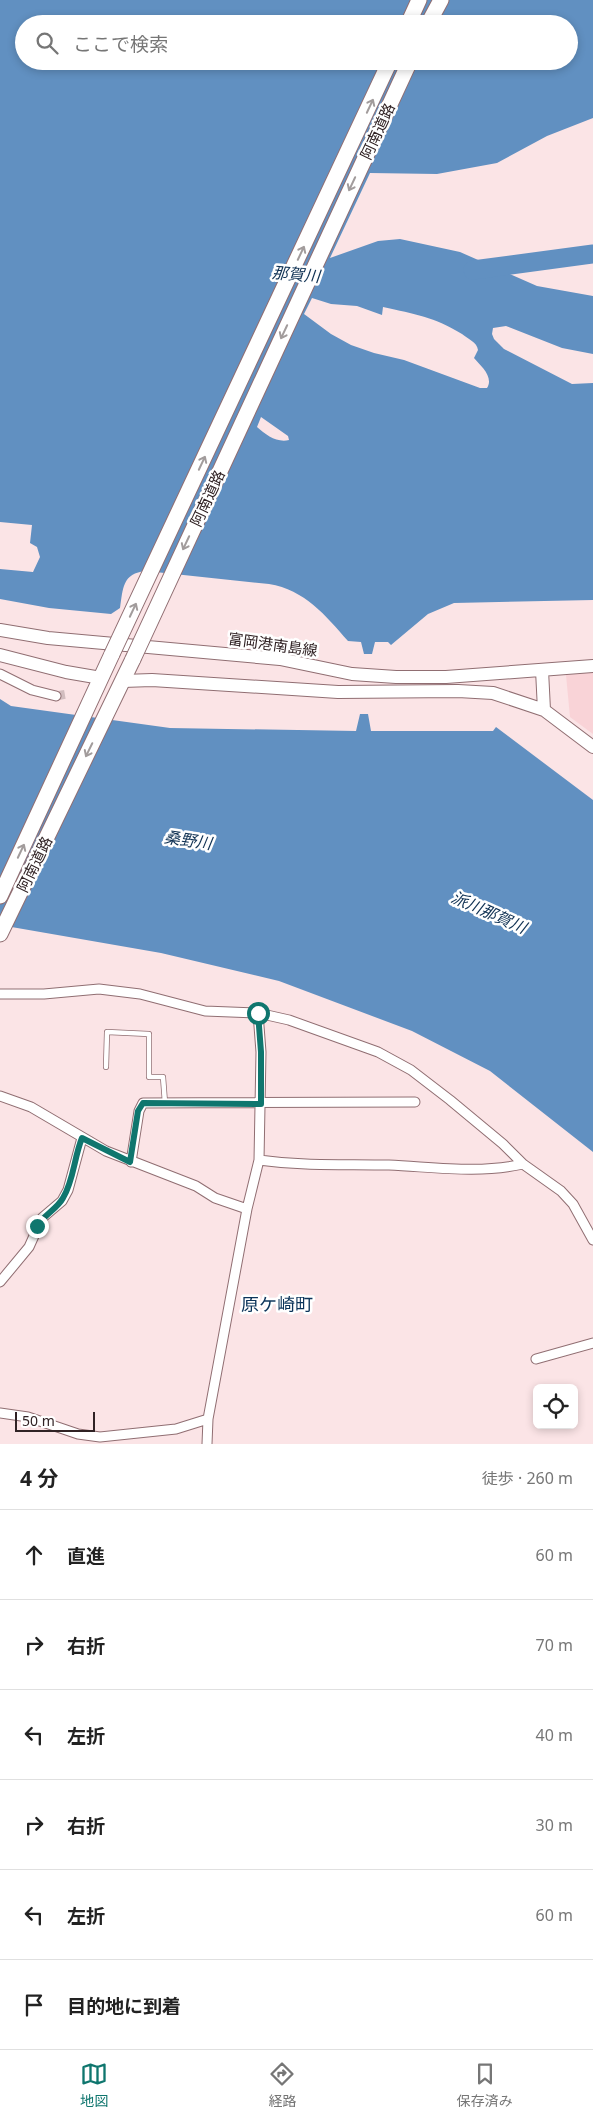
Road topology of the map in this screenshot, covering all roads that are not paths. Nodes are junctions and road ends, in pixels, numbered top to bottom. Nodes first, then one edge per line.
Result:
1 (418, 0) edge
2 (440, 0) edge
3 (412, 15) edge
4 (432, 15) edge
5 (386, 70) edge
6 (406, 70) edge
7 (0, 630) edge
8 (0, 655) edge
9 (593, 666) edge
10 (542, 670) junction
11 (0, 674) edge
12 (101, 678) junction
13 (122, 681) junction
14 (56, 696) tunnel mouth
15 (544, 710) junction
16 (593, 747) edge
17 (0, 896) edge
18 (0, 934) edge
19 (0, 994) edge
20 (258, 1013) junction
21 (106, 1067) dead end
22 (0, 1096) edge
23 (415, 1102) dead end
24 (165, 1103) junction
25 (261, 1104) junction
26 (82, 1138) junction
27 (259, 1160) junction
28 (130, 1162) junction
29 (523, 1164) junction
30 (247, 1209) junction
31 (593, 1240) edge
32 (0, 1282) edge
33 (593, 1343) edge
34 (536, 1359) dead end
35 (0, 1413) edge
36 (208, 1419) junction
37 (206, 1444) edge

1 - 3 highway
2 - 4 highway
12 -> 5 highway, 阿南道路, bridge
6 -> 13 highway, 阿南道路, bridge
7 - 10 main road, 富岡港南島線
8 - 12 main road
9 - 10 main road, 富岡港南島線
10 - 15 main road
11 - 14 street
17 -> 12 highway, 阿南道路
13 - 15 main road
13 -> 18 highway, 阿南道路
15 - 16 main road
19 - 20 street
20 - 25 street
20 - 29 street
21 - 24 lane
22 - 26 street
23 - 25 street
24 - 25 street
24 - 28 street
25 - 27 street
26 - 28 street
26 - 32 street
27 - 29 street
27 - 30 street
28 - 30 street
29 - 31 street
30 - 36 street
33 - 34 street
35 - 36 street
36 - 37 street

